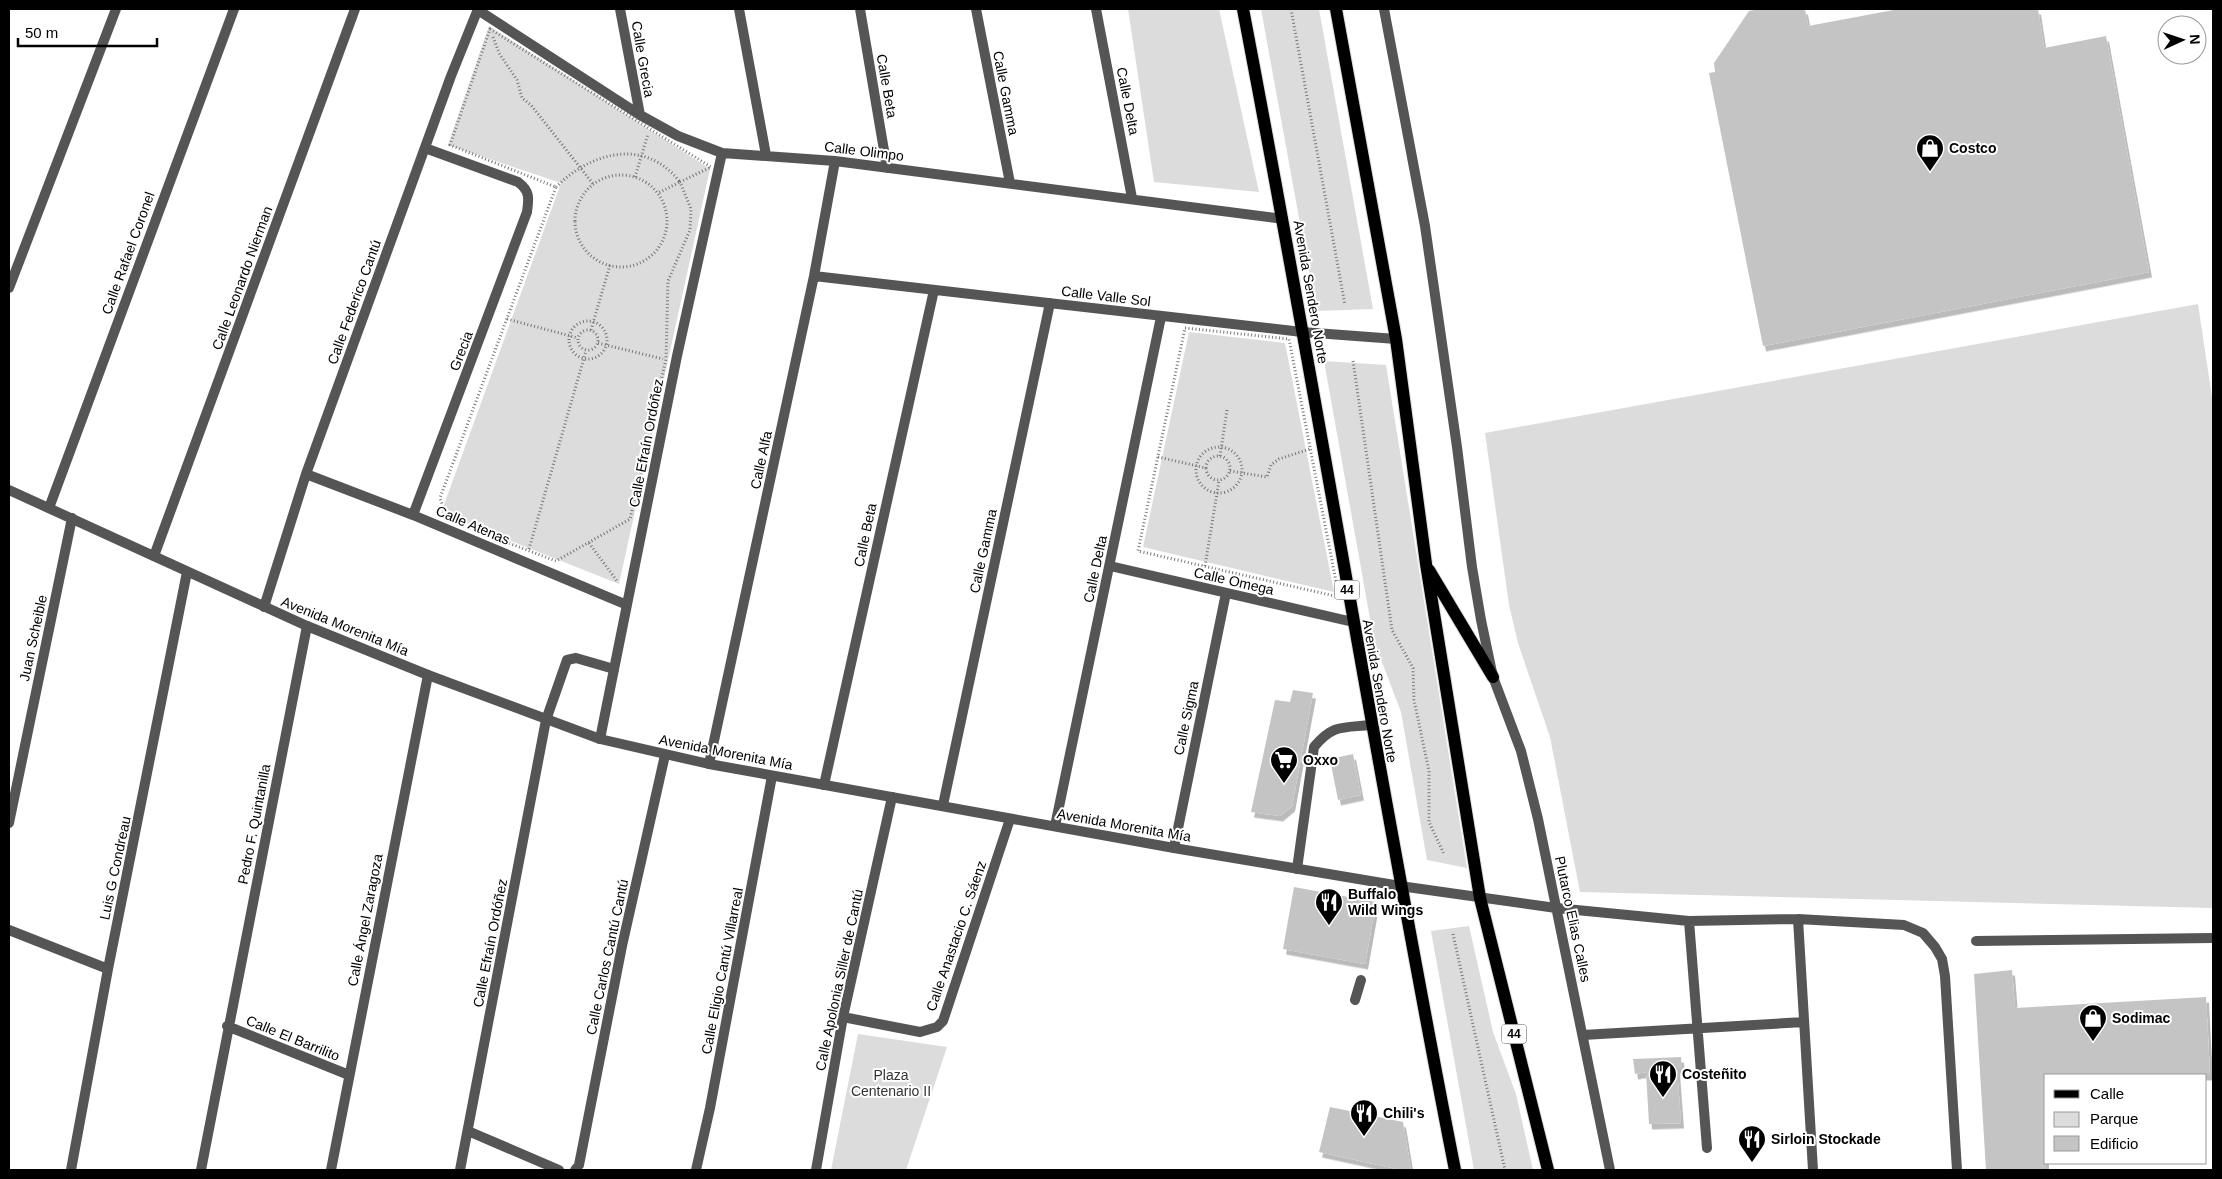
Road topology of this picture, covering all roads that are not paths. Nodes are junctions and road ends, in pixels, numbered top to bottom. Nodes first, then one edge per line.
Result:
1 (116, 9) edge
2 (234, 9) edge
3 (355, 9) edge
4 (478, 9) edge
5 (620, 9) edge
6 (739, 9) edge
7 (860, 9) edge
8 (976, 9) edge
9 (1096, 9) edge
10 (1243, 9) edge
11 (1336, 9) edge
12 (1384, 9) edge
13 (640, 115) junction
14 (426, 148) junction
15 (722, 153) junction
16 (766, 155) junction
17 (834, 161) junction
18 (888, 168) junction
19 (1010, 183) junction
20 (1132, 198) junction
21 (1283, 219) junction
22 (814, 276) junction
23 (9, 288) edge
24 (934, 290) junction
25 (1050, 303) junction
26 (1161, 317) junction
27 (1302, 332) junction
28 (1396, 339) junction
29 (306, 474) junction
30 (9, 490) edge
31 (49, 508) junction
32 (413, 515) junction
33 (72, 518) junction
34 (154, 556) junction
35 (1426, 564) junction
36 (1110, 566) junction
37 (187, 572) junction
38 (1226, 593) junction
39 (627, 605) junction
40 (264, 608) junction
41 (1352, 622) junction
42 (307, 626) junction
43 (614, 669) junction
44 (428, 675) junction
45 (1493, 677) junction
46 (546, 720) junction
47 (1371, 725) junction
48 (600, 739) junction
49 (665, 755) junction
50 (709, 764) junction
51 (772, 776) junction
52 (824, 785) junction
53 (892, 797) junction
54 (943, 805) junction
55 (1010, 819) junction
56 (9, 822) edge
57 (1055, 826) junction
58 (1174, 848) junction
59 (1297, 869) junction
60 (1400, 886) junction
61 (1480, 898) junction
62 (1556, 908) junction
63 (1798, 919) junction
64 (1689, 921) junction
65 (9, 930) edge
66 (2213, 938) edge
67 (1976, 941) dead end
68 (108, 969) junction
69 (1360, 980) dead end
70 (1355, 1000) dead end
71 (843, 1017) junction
72 (1804, 1022) junction
73 (227, 1026) junction
74 (1698, 1028) junction
75 (1583, 1035) junction
76 (349, 1075) junction
77 (468, 1131) junction
78 (1707, 1148) dead end
79 (577, 1168) edge
80 (71, 1170) edge
81 (201, 1170) edge
82 (332, 1170) edge
83 (460, 1170) edge
84 (559, 1170) edge
85 (696, 1170) edge
86 (816, 1170) edge
87 (1455, 1170) edge
88 (1548, 1170) edge
89 (1610, 1170) edge
90 (1813, 1170) edge
91 (1957, 1170) edge

1 - 23 street
2 - 31 street, Calle Rafael Coronel
3 - 34 street, Calle Leonardo Nierman
4 - 13 street, Calle Olimpo
4 - 14 street, Calle Federico Cantú
5 - 13 street, Calle Grecia
6 - 16 street
7 - 18 street, Calle Beta
8 - 19 street, Calle Gamma
9 - 20 street, Calle Delta
10 - 21 main road, Avenida Sendero Norte / 44
11 - 28 main road, 44
12 - 45 street
13 - 15 street, Calle Olimpo
14 - 29 street, Calle Federico Cantú
14 - 32 street, Grecia
15 - 16 street, Calle Olimpo
15 - 39 street, Calle Efraín Ordóñez
16 - 17 street, Calle Olimpo
17 - 18 street, Calle Olimpo
17 - 22 street, Calle Alfa
18 - 19 street, Calle Olimpo
19 - 20 street, Calle Olimpo
20 - 21 street, Calle Olimpo
21 - 27 main road, Avenida Sendero Norte / 44
22 - 24 street, Calle Valle Sol
22 - 50 street, Calle Alfa
24 - 25 street, Calle Valle Sol
24 - 52 street, Calle Beta
25 - 26 street, Calle Valle Sol
25 - 54 street, Calle Gamma
26 - 27 street, Calle Valle Sol
26 - 36 street, Calle Delta
27 - 28 street, Calle Valle Sol
27 - 41 main road, Avenida Sendero Norte / 44
28 - 35 main road, 44
29 - 32 street, Calle Atenas
29 - 40 street, Calle Federico Cantú
30 - 31 street, Avenida Morenita Mía
31 - 33 street, Avenida Morenita Mía
32 - 39 street, Calle Atenas
33 - 34 street, Avenida Morenita Mía
33 - 56 street, Juan Scheible
34 - 37 street, Avenida Morenita Mía
35 - 45 main road
35 - 61 main road, 44
36 - 38 street, Calle Omega
36 - 57 street, Calle Delta
37 - 40 street, Avenida Morenita Mía
37 - 68 street, Luis G Condreau
38 - 41 street, Calle Omega
38 - 58 street, Calle Sigma
39 - 43 street, Calle Efraín Ordóñez
40 - 42 street, Avenida Morenita Mía
41 - 47 main road, Avenida Sendero Norte / 44
42 - 44 street, Avenida Morenita Mía
42 - 73 street, Pedro F. Quintanilla
43 - 46 street, Calle Efraín Ordóñez
43 - 48 street, Calle Efraín Ordóñez
44 - 46 street, Avenida Morenita Mía
44 - 76 street, Calle Ángel Zaragoza
45 - 62 street, Plutarco Elias Calles
46 - 48 street, Avenida Morenita Mía
46 - 77 street, Calle Efraín Ordóñez
47 - 59 street
47 - 60 main road, Avenida Sendero Norte / 44
48 - 49 street, Avenida Morenita Mía
49 - 50 street, Avenida Morenita Mía
49 - 79 street, Calle Carlos Cantú Cantú
50 - 51 street, Avenida Morenita Mía
51 - 52 street, Avenida Morenita Mía
51 - 85 street, Calle Eligio Cantú Villarreal
52 - 53 street, Avenida Morenita Mía
53 - 54 street, Avenida Morenita Mía
53 - 71 street, Calle Apolonia Siller de Cantú
54 - 55 street, Avenida Morenita Mía
55 - 57 street, Avenida Morenita Mía
55 - 71 street, Calle Anastacio C. Sáenz
57 - 58 street, Avenida Morenita Mía
58 - 59 street, Avenida Morenita Mía
59 - 60 street, Avenida Morenita Mía
60 - 61 street, Avenida Morenita Mía
60 - 87 main road, Avenida Sendero Norte / 44
61 - 62 street, Avenida Morenita Mía
61 - 88 main road, 44
62 - 64 street, Avenida Morenita Mía
62 - 75 street, Plutarco Elias Calles
63 - 64 street, Avenida Morenita Mía
63 - 72 street
63 - 91 street, Avenida Morenita Mía
64 - 74 street
65 - 68 street
66 - 67 street
68 - 80 street, Luis G Condreau
69 - 70 street
71 - 86 street, Calle Apolonia Siller de Cantú
72 - 74 street
72 - 90 street
73 - 76 street, Calle El Barrilito
73 - 81 street, Pedro F. Quintanilla
74 - 75 street
74 - 78 street
75 - 89 street, Plutarco Elias Calles
76 - 82 street, Calle Ángel Zaragoza
77 - 83 street, Calle Efraín Ordóñez
77 - 84 street

